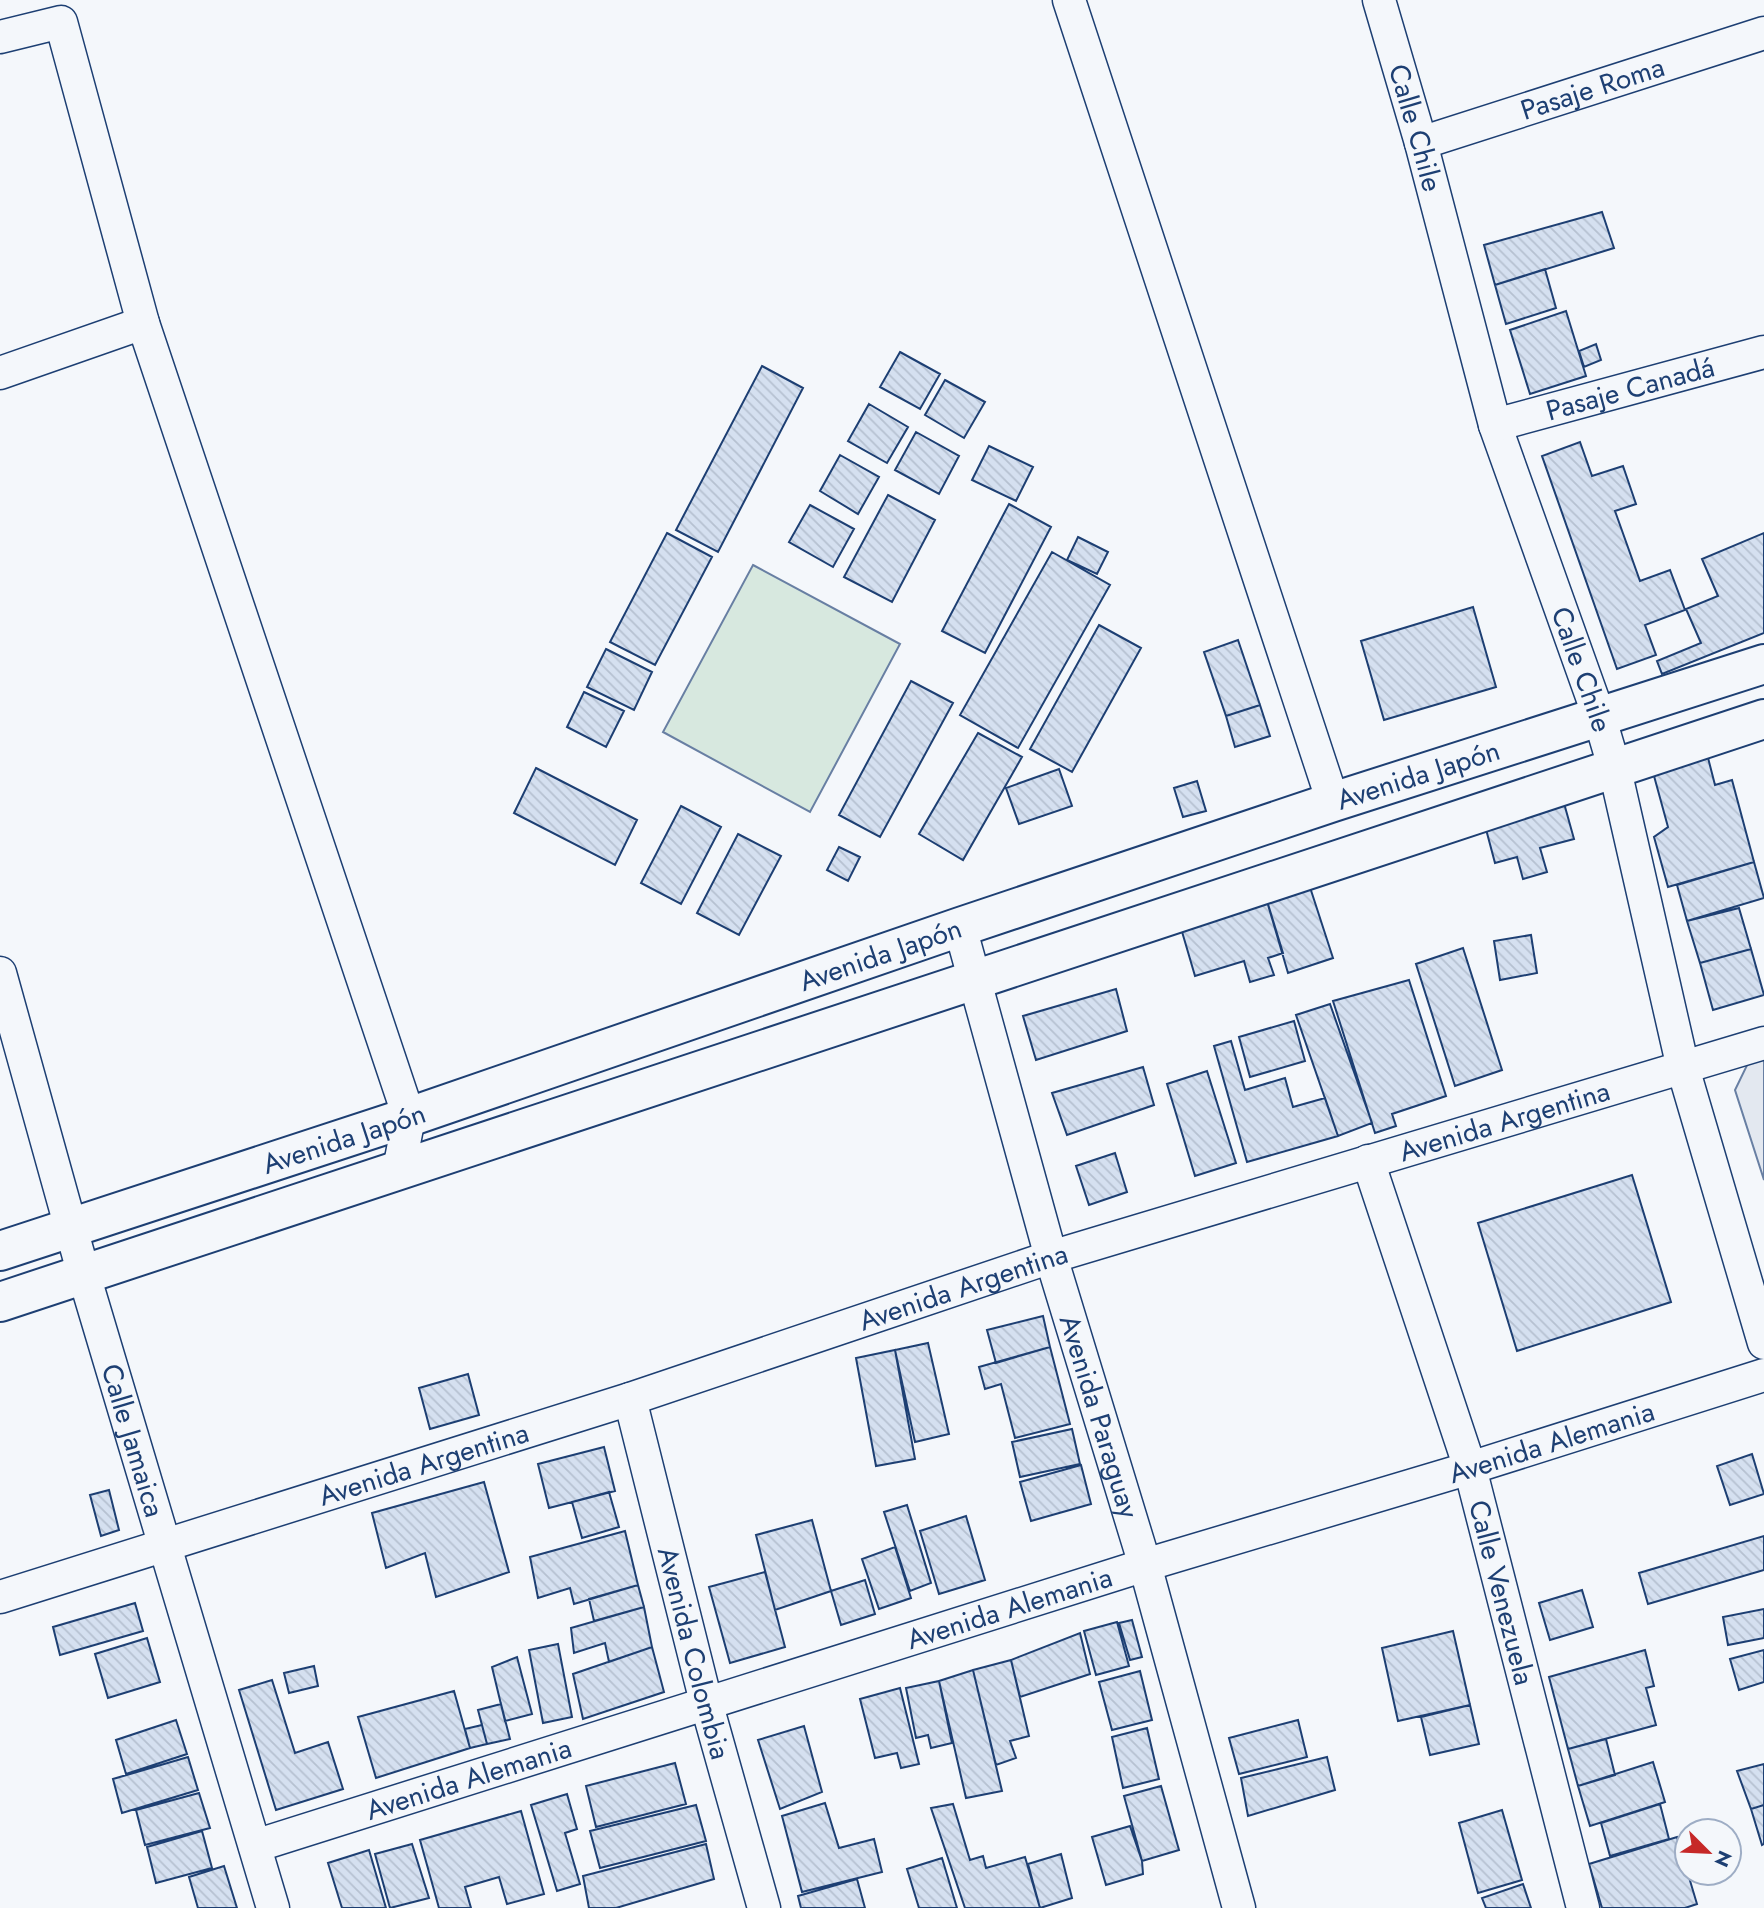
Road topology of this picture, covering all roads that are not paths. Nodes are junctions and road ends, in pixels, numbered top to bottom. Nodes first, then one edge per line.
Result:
1 (1069, 0) edge
2 (1379, 0) edge
3 (1764, 33) edge
4 (0, 37) edge
5 (1421, 143) junction
6 (143, 323) junction
7 (1764, 352) edge
8 (0, 373) edge
9 (1495, 425) junction
10 (1764, 664) edge
11 (1600, 719) junction
12 (1764, 719) edge
13 (1615, 770) junction
14 (1333, 802) junction
15 (960, 927) junction
16 (0, 973) edge
17 (972, 980) junction
18 (1764, 1043) edge
19 (1683, 1069) junction
20 (409, 1117) junction
21 (1368, 1161) junction
22 (399, 1170) junction
23 (71, 1227) junction
24 (0, 1251) edge
25 (1051, 1257) junction
26 (84, 1275) junction
27 (0, 1301) edge
28 (1764, 1343) edge
29 (1764, 1375) edge
30 (630, 1399) junction
31 (1470, 1468) junction
32 (165, 1547) junction
33 (1144, 1565) junction
34 (0, 1597) edge
35 (706, 1702) junction
36 (256, 1846) junction
37 (273, 1908) edge
38 (764, 1908) edge
39 (1239, 1908) edge
40 (1583, 1908) edge

1 - 14 street
2 - 5 street, Calle Chile
3 - 5 street, Pasaje Roma
4 - 6 street
5 - 9 street, Calle Chile
6 - 8 street
6 - 20 street
7 - 9 street, Pasaje Canadá
9 - 11 street, Calle Chile
10 - 11 street, Avenida Japón
11 - 13 street, Calle Chile
11 - 14 street, Avenida Japón
12 - 13 street, Avenida Japón
13 - 17 street, Avenida Japón
13 - 19 street, Calle Chile
14 - 15 street, Avenida Japón
15 - 17 street, Avenida Paraguay
15 - 20 street, Avenida Japón
16 - 23 street, Calle Jamaica
17 - 22 street, Avenida Japón
17 - 25 street, Avenida Paraguay
18 - 19 street, Avenida Argentina
19 - 21 street, Avenida Argentina
19 - 28 street, Calle Chile
20 - 22 street
20 - 23 street, Avenida Japón
21 - 25 street, Avenida Argentina
21 - 31 street, Calle Venezuela
22 - 26 street, Avenida Japón
23 - 24 street, Avenida Japón
23 - 26 street, Calle Jamaica
25 - 30 street, Avenida Argentina
25 - 33 street, Avenida Paraguay
26 - 27 street, Avenida Japón
26 - 32 street, Calle Jamaica
29 - 31 street, Avenida Alemania
30 - 32 street, Avenida Argentina
30 - 35 street, Avenida Colombia
31 - 33 street, Avenida Alemania
31 - 40 street, Calle Venezuela
32 - 34 street, Avenida Argentina
32 - 36 street, Calle Jamaica
33 - 35 street, Avenida Alemania
33 - 39 street, Avenida Paraguay
35 - 36 street, Avenida Alemania
35 - 38 street, Avenida Colombia
36 - 37 street, Calle Jamaica

